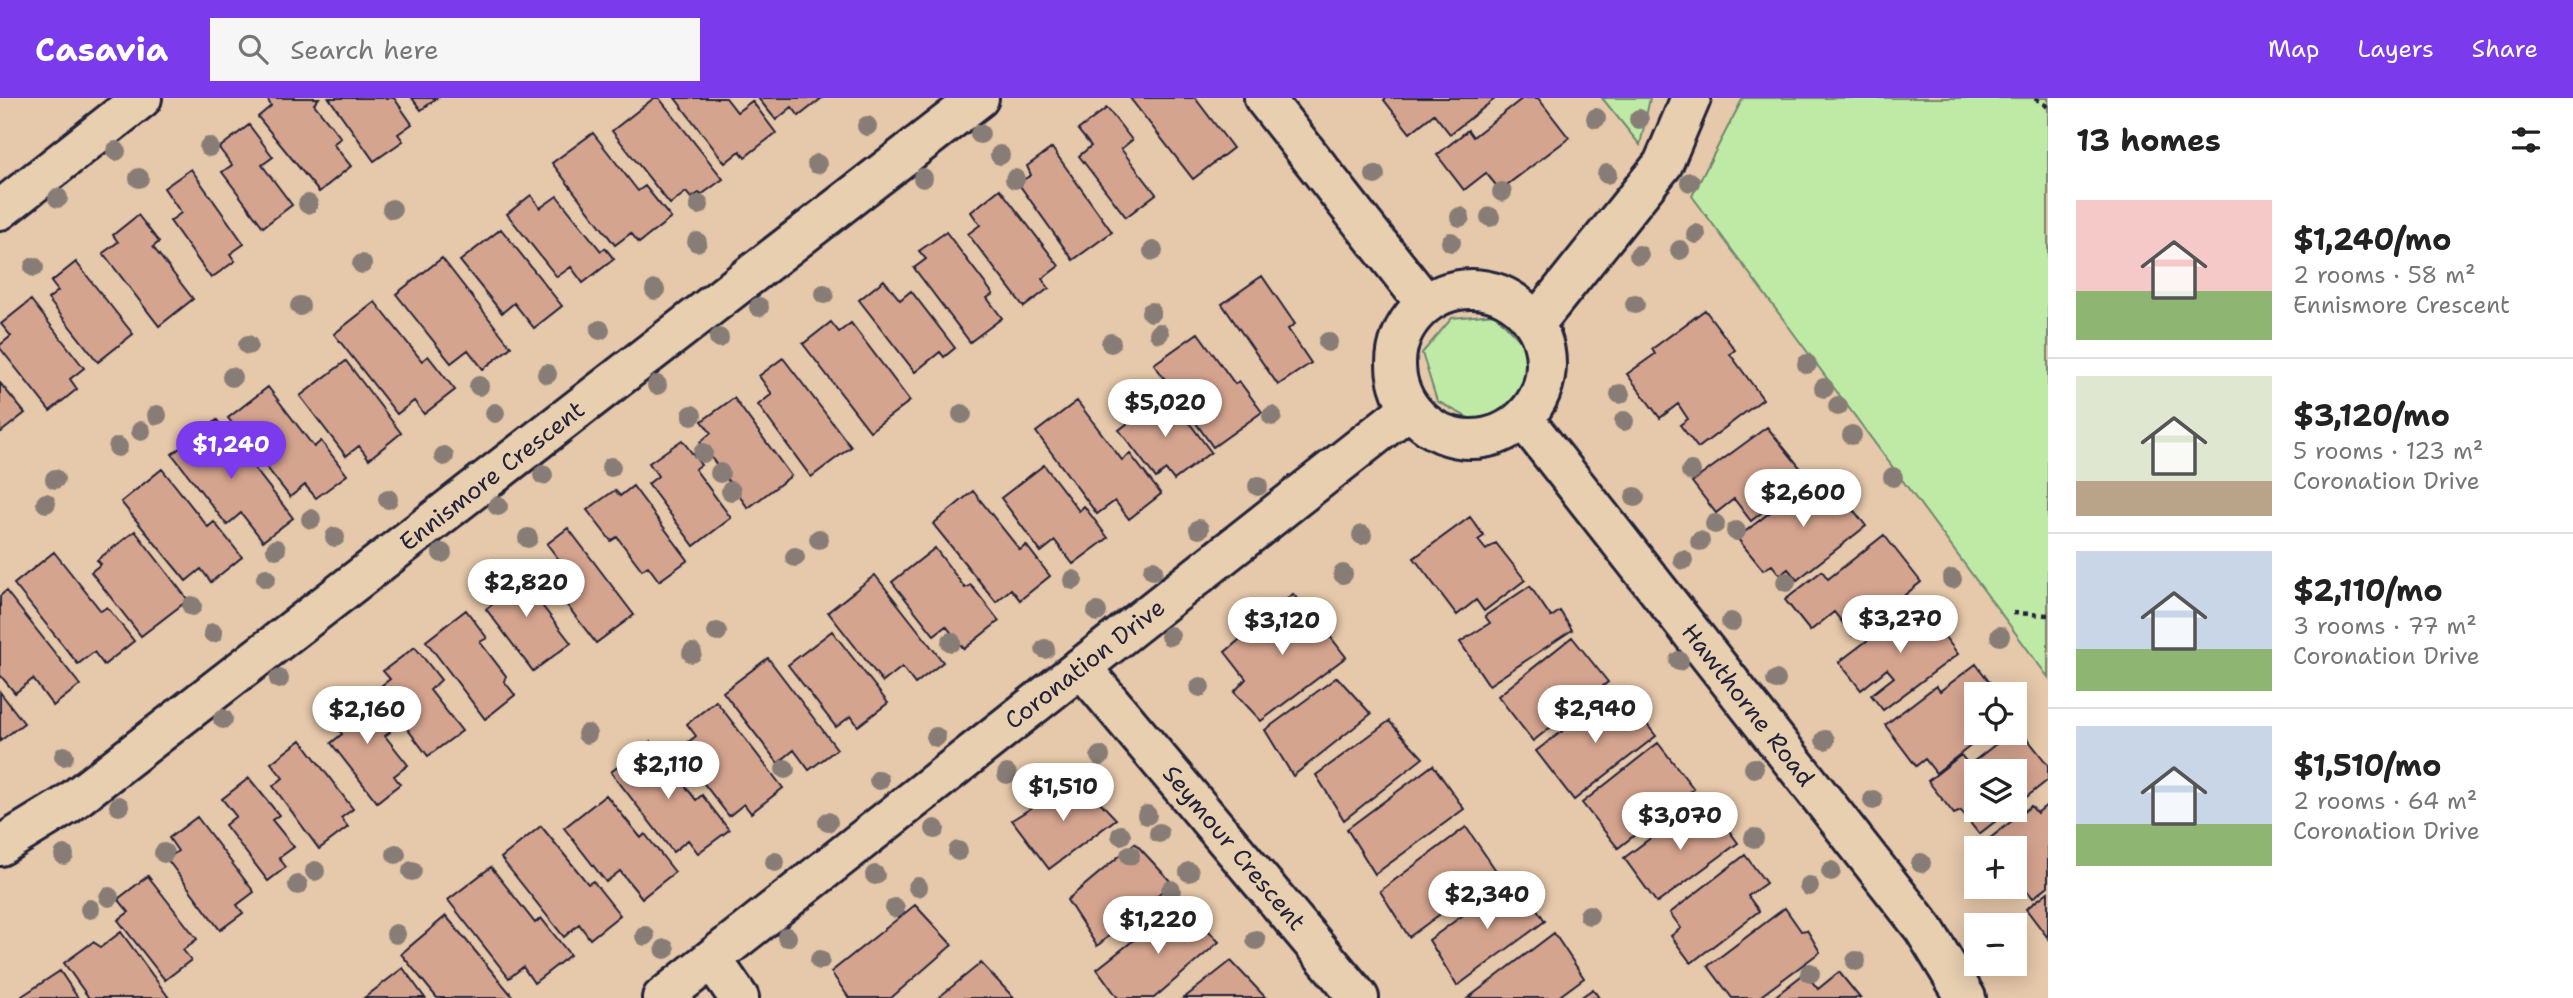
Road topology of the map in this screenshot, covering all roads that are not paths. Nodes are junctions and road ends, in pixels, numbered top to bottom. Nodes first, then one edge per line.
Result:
1 (142, 98) edge
2 (979, 98) edge
3 (1264, 98) edge
4 (1691, 98) edge
5 (0, 210) edge
6 (1425, 303) junction
7 (1535, 324) junction
8 (1410, 408) junction
9 (1523, 418) junction
10 (1081, 667) junction
11 (0, 846) edge
12 (712, 959) junction
13 (662, 998) edge
14 (739, 998) edge
15 (1359, 998) edge
16 (1966, 998) edge

1 - 5 street
2 - 11 street, Ennismore Crescent
3 - 6 street
4 - 7 street
6 - 7 street
6 - 8 street
7 - 9 street
8 - 9 street
8 - 10 street, Coronation Drive
9 - 16 street, Hawthorne Road
10 - 12 street, Coronation Drive
10 - 15 street, Seymour Crescent
12 - 13 street, Coronation Drive
12 - 14 street

